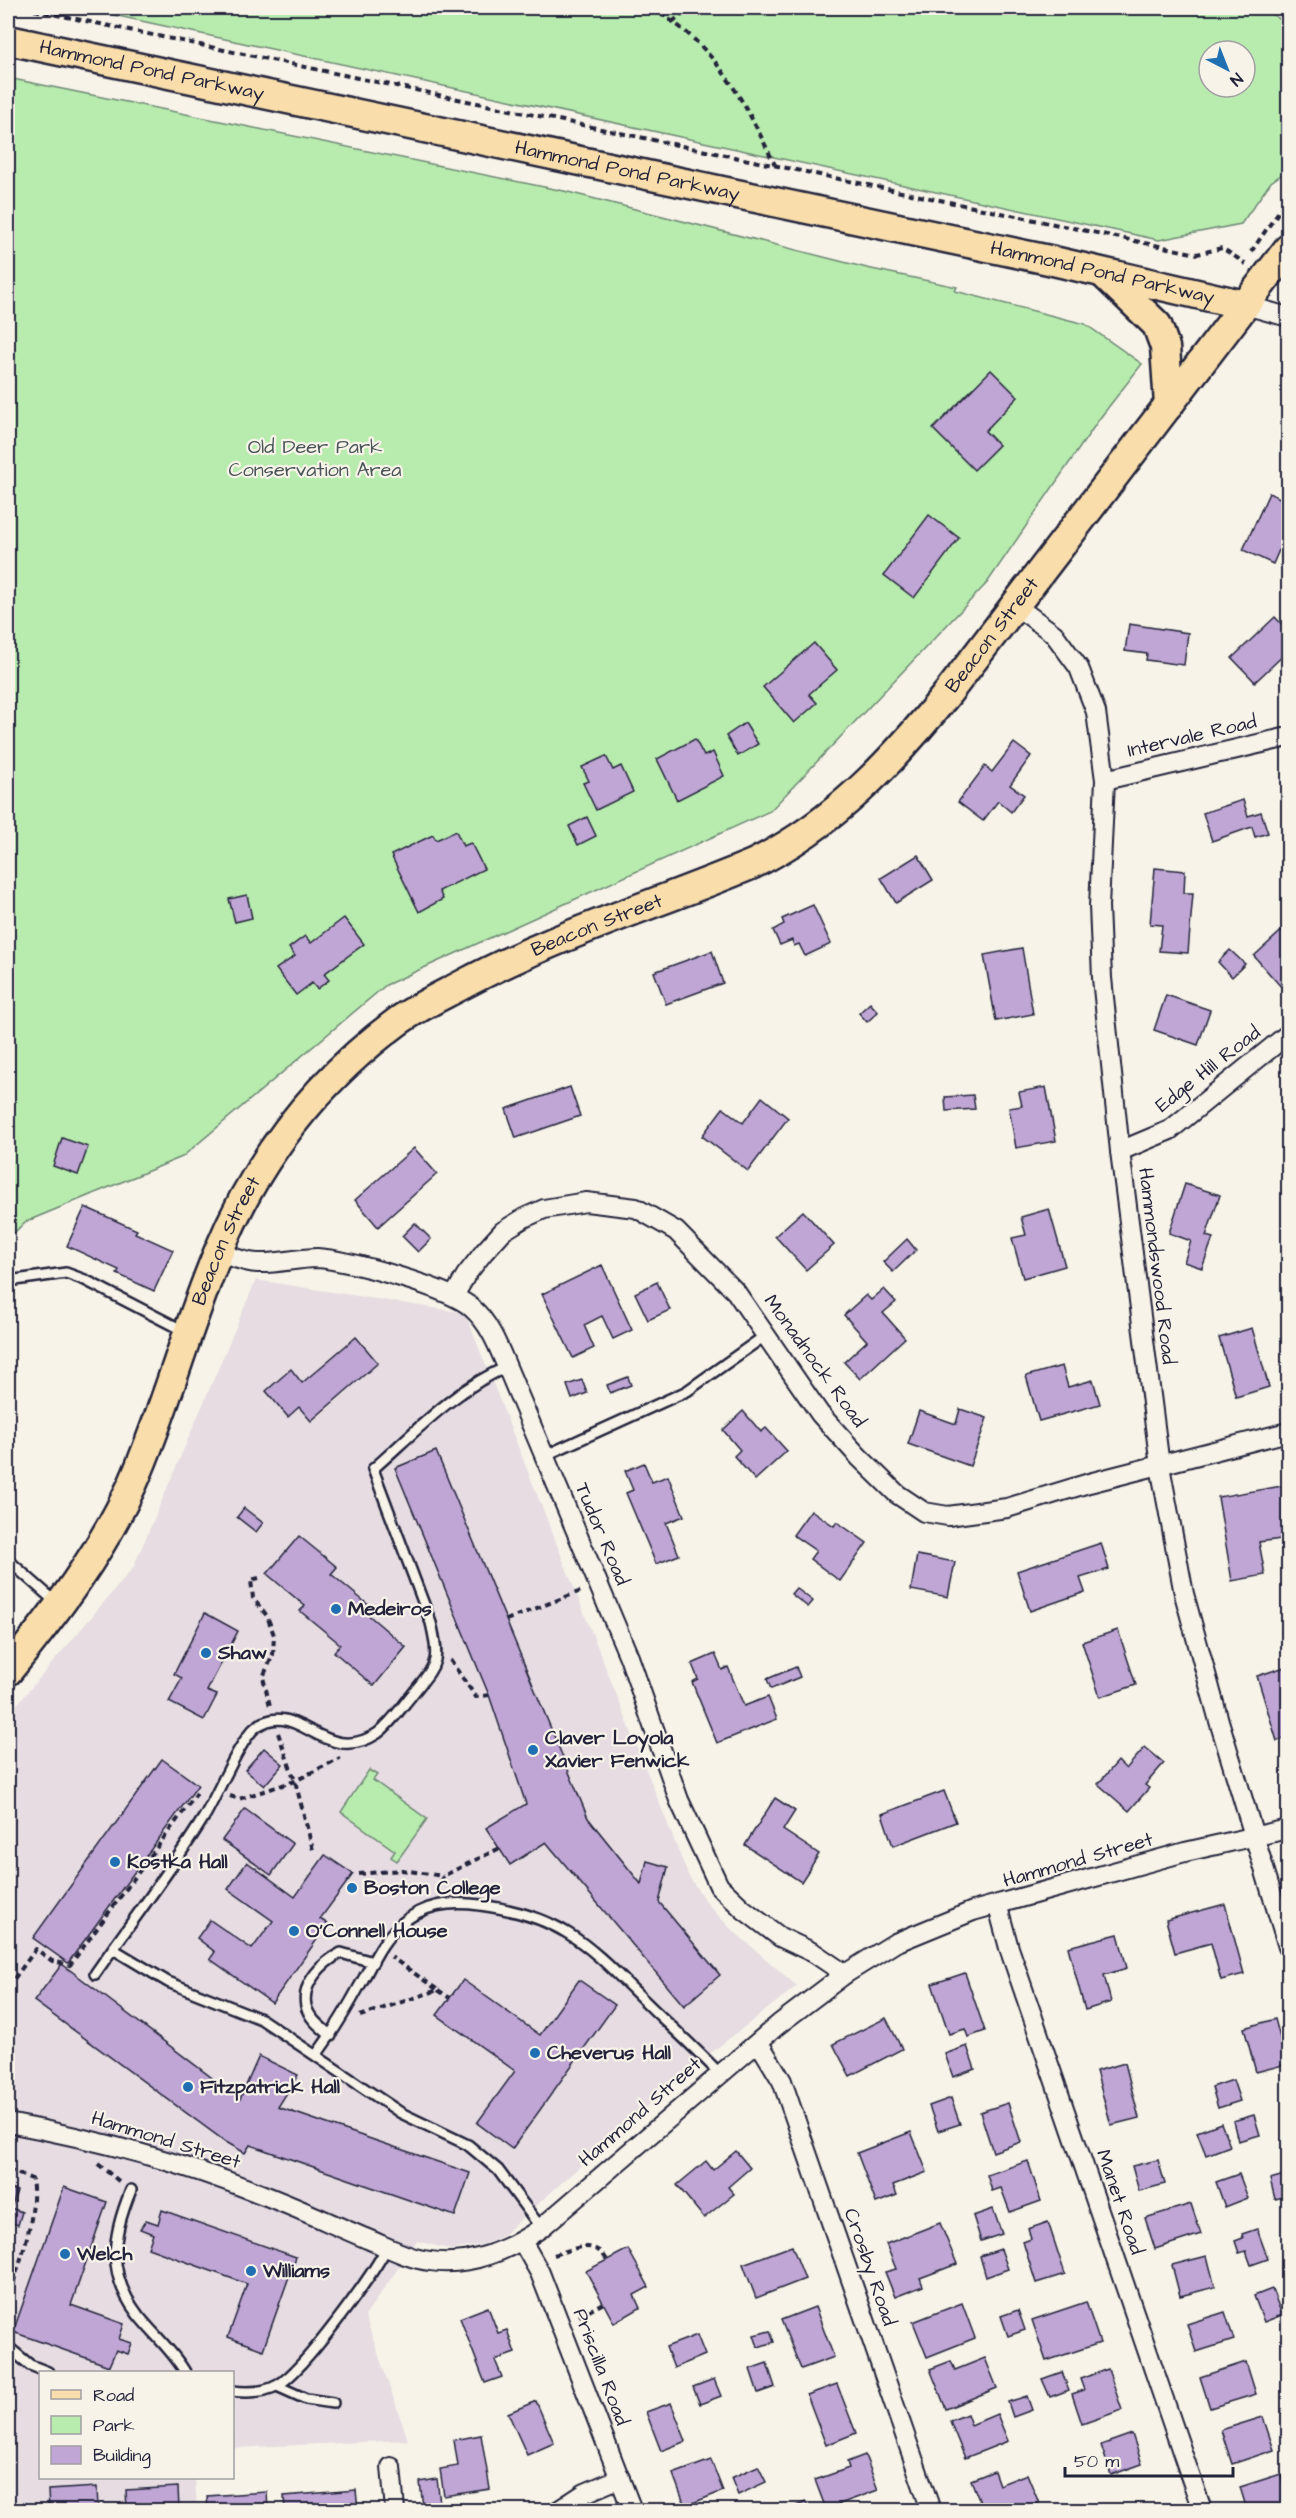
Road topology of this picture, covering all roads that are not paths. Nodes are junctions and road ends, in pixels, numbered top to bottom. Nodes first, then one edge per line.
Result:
1 (8, 40) edge
2 (1288, 249) edge
3 (1101, 272) junction
4 (1245, 305) junction
5 (1288, 316) edge
6 (1169, 405) junction
7 (1016, 606) junction
8 (1288, 737) edge
9 (1105, 780) junction
10 (1288, 1034) edge
11 (1120, 1151) junction
12 (218, 1252) junction
13 (8, 1281) edge
14 (454, 1296) junction
15 (189, 1333) junction
16 (766, 1335) junction
17 (507, 1367) junction
18 (1288, 1432) edge
19 (544, 1456) junction
20 (1160, 1466) junction
21 (8, 1560) edge
22 (60, 1606) junction
23 (8, 1671) edge
24 (1288, 1829) edge
25 (1254, 1836) junction
26 (998, 1906) junction
27 (1288, 1947) edge
28 (113, 1949) junction
29 (373, 1962) junction
30 (95, 1974) dead end
31 (845, 1974) junction
32 (331, 2036) junction
33 (759, 2043) junction
34 (317, 2054) junction
35 (719, 2073) junction
36 (8, 2123) edge
37 (130, 2190) road end
38 (541, 2228) junction
39 (522, 2241) junction
40 (387, 2247) junction
41 (8, 2347) edge
42 (44, 2371) edge
43 (184, 2371) edge
44 (278, 2386) junction
45 (234, 2391) edge
46 (333, 2403) dead end
47 (391, 2467) dead end
48 (620, 2478) junction
49 (395, 2511) edge
50 (559, 2511) edge
51 (632, 2511) edge
52 (931, 2511) edge
53 (1202, 2511) edge

1 - 3 main road, Hammond Pond Parkway
2 - 4 main road, Beacon Street
3 - 4 main road, Hammond Pond Parkway
3 - 6 main road
4 - 5 street
4 - 6 main road, Beacon Street
6 - 7 main road, Beacon Street
7 - 9 street, Hammondswood Road
7 - 12 main road, Beacon Street
8 - 9 street, Intervale Road
9 - 11 street, Hammondswood Road
10 - 11 street, Edge Hill Road
11 - 20 street, Hammondswood Road
12 - 14 street, Tudor Road
12 - 15 main road, Beacon Street
13 - 15 lane
14 - 16 street, Monadnock Road
14 - 17 street, Tudor Road
15 - 22 main road, Beacon Street
16 - 19 lane
16 - 20 street, Monadnock Road
17 - 19 street, Tudor Road
17 - 28 lane
18 - 20 street, Monadnock Road
19 - 31 street, Tudor Road
20 - 25 street, Hammondswood Road
21 - 22 lane
22 - 23 main road, Beacon Street
24 - 25 street, Hammond Street
25 - 26 street, Hammond Street
25 - 27 street, Hammondswood Road
26 - 31 street, Hammond Street
26 - 53 street, Manet Road
28 - 30 lane
28 - 34 lane
29 - 32 lane
29 - 32 lane
29 - 35 lane
31 - 33 street, Hammond Street
32 - 34 lane
33 - 35 street, Hammond Street
33 - 52 street, Crosby Road
34 - 38 lane
35 - 38 street, Hammond Street
36 - 40 street, Hammond Street
37 - 43 lane
38 - 39 street, Hammond Street
39 - 40 street, Hammond Street
39 - 48 street, Priscilla Road
40 - 44 lane
41 - 42 lane
44 - 45 lane
44 - 46 lane
47 - 49 street
48 - 50 street
48 - 51 street, Priscilla Road

